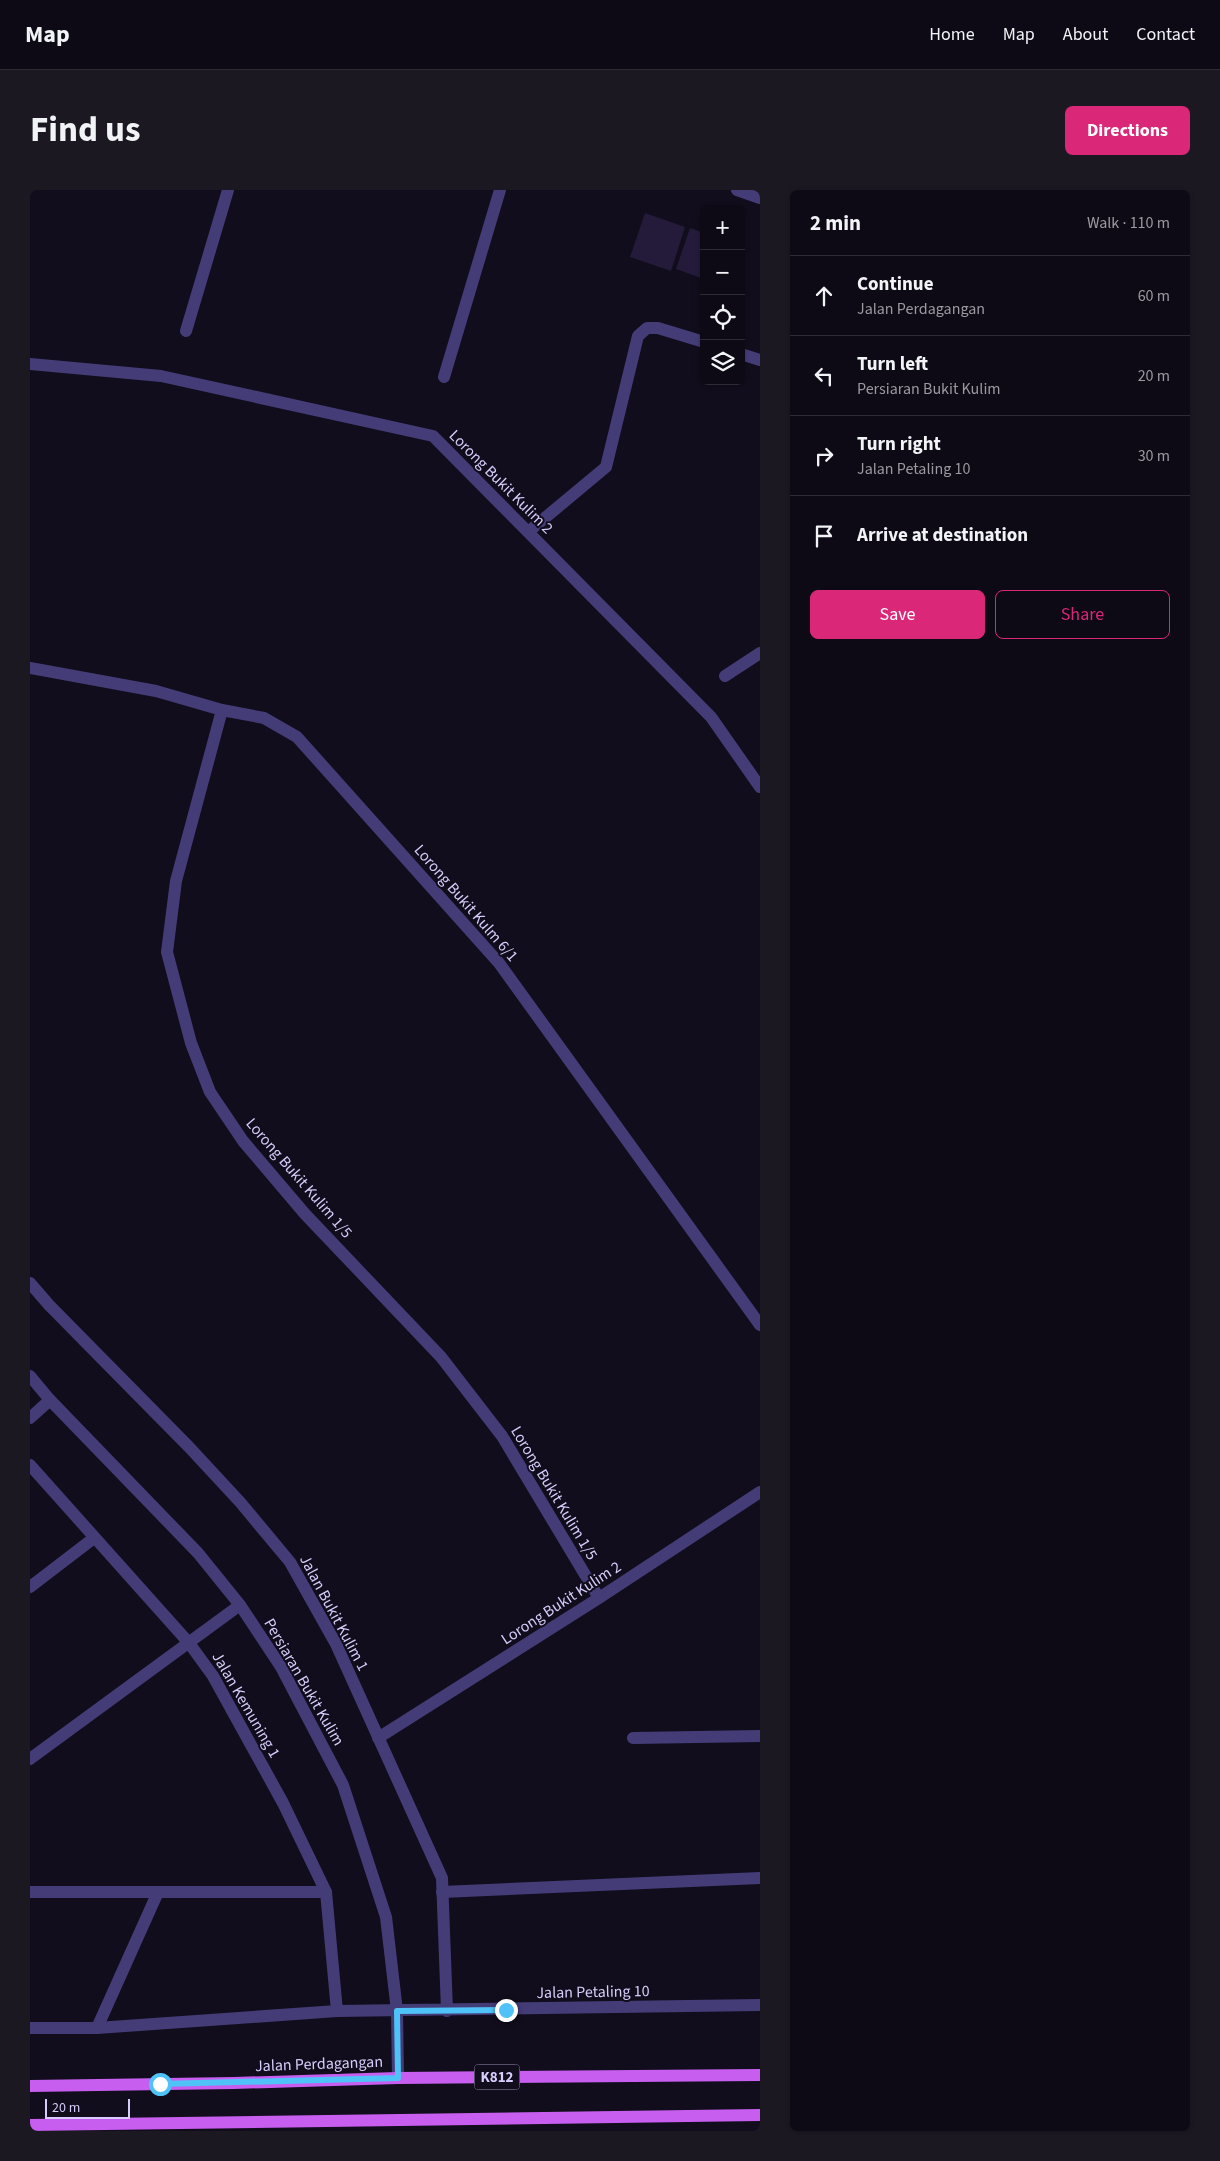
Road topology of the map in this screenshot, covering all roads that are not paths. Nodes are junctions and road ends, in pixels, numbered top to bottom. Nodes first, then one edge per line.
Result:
1 (228, 190) edge
2 (500, 190) edge
3 (737, 190) edge
4 (760, 198) edge
5 (186, 331) dead end
6 (700, 341) edge
7 (745, 355) edge
8 (760, 360) edge
9 (30, 364) edge
10 (444, 377) dead end
11 (528, 532) junction
12 (760, 653) edge
13 (30, 668) edge
14 (725, 676) dead end
15 (222, 710) junction
16 (760, 787) edge
17 (30, 1282) edge
18 (760, 1325) edge
19 (30, 1376) edge
20 (50, 1400) junction
21 (30, 1418) edge
22 (30, 1465) edge
23 (760, 1492) edge
24 (94, 1538) junction
25 (30, 1587) edge
26 (599, 1598) junction
27 (240, 1605) junction
28 (189, 1643) junction
29 (760, 1736) edge
30 (378, 1738) junction
31 (633, 1738) dead end
32 (30, 1759) edge
33 (760, 1878) edge
34 (30, 1892) edge
35 (158, 1892) junction
36 (326, 1892) junction
37 (442, 1892) junction
38 (760, 2005) edge
39 (337, 2011) junction
40 (397, 2011) junction
41 (448, 2011) junction
42 (30, 2028) edge
43 (97, 2028) junction
44 (760, 2075) edge
45 (398, 2078) junction
46 (30, 2086) edge
47 (760, 2115) edge
48 (30, 2125) edge

1 - 5 street
2 - 10 street
3 - 4 street
6 - 11 street
7 - 8 street
9 - 11 street, Lorong Bukit Kulim 2
11 - 16 street, Lorong Bukit Kulim 2
12 - 14 street
13 - 15 street, Lorong Bukit Kulm 6/1
15 - 18 street, Lorong Bukit Kulm 6/1
15 - 26 street, Lorong Bukit Kulim 1/5
17 - 30 street, Jalan Bukit Kulim 1
19 - 20 street, Persiaran Bukit Kulim
20 - 21 street
20 - 27 street, Persiaran Bukit Kulim
22 - 24 street, Jalan Kemuning 1
23 - 26 street, Lorong Bukit Kulim 2
24 - 25 street
24 - 28 street, Jalan Kemuning 1
26 - 30 street, Lorong Bukit Kulim 2
27 - 28 street
27 - 40 street, Persiaran Bukit Kulim
28 - 32 street
28 - 36 street, Jalan Kemuning 1
29 - 31 street
30 - 37 street, Jalan Bukit Kulim 1
33 - 37 street
34 - 35 street
35 - 36 street
35 - 43 street
36 - 39 street, Jalan Kemuning 1
37 - 41 street, Jalan Bukit Kulim 1
38 - 41 street, Jalan Petaling 10
39 - 40 street
39 - 43 street
40 - 41 street, Jalan Petaling 10
40 - 45 street, Persiaran Bukit Kulim
42 - 43 street
44 - 45 main road, Jalan Perdagangan / K812
45 - 46 main road, Jalan Perdagangan / K812
47 - 48 main road

